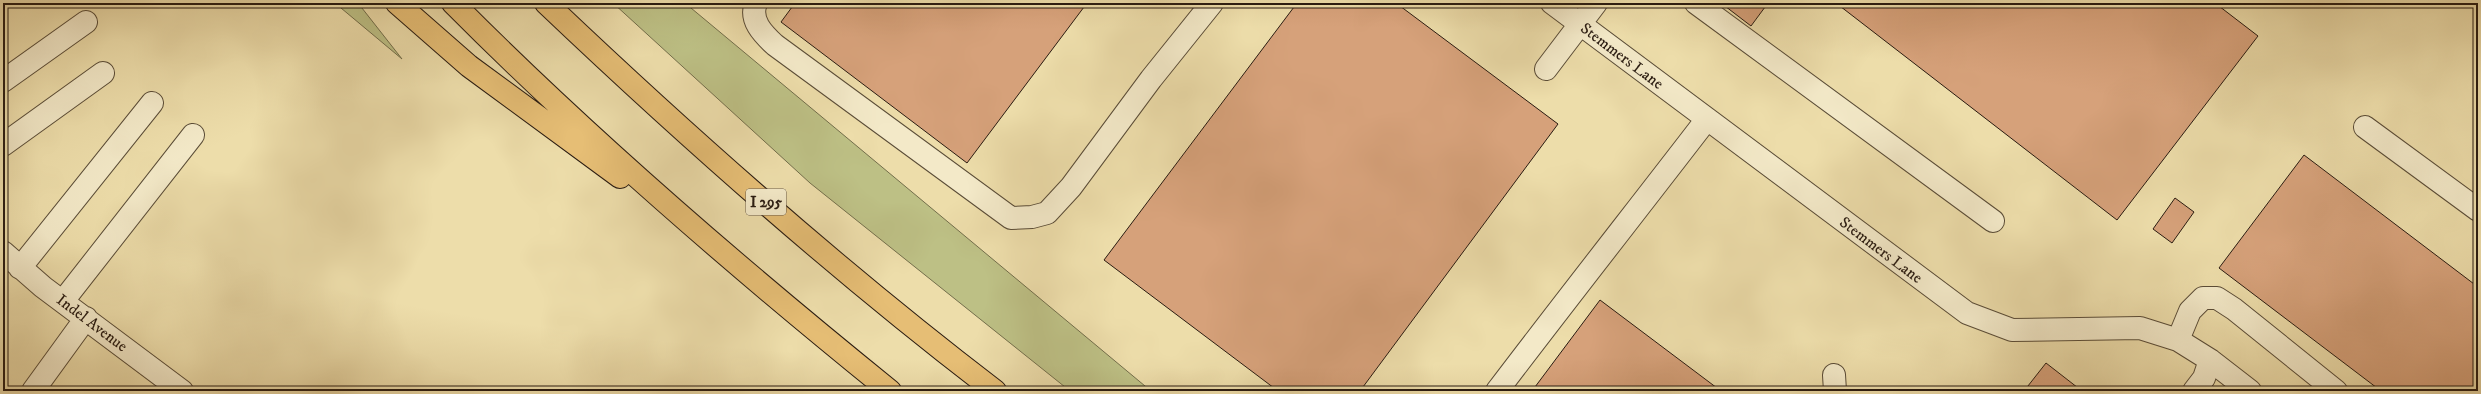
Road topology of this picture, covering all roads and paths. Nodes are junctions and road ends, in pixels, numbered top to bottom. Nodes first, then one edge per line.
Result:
1 (397, 3) edge
2 (453, 3) edge
3 (546, 3) edge
4 (756, 3) edge
5 (1212, 3) edge
6 (1552, 3) edge
7 (1596, 3) edge
8 (1696, 3) edge
9 (86, 22) dead end
10 (1580, 24) junction
11 (1546, 69) dead end
12 (103, 73) dead end
13 (3, 81) edge
14 (152, 103) dead end
15 (1707, 119) junction
16 (2365, 127) dead end
17 (193, 136) dead end
18 (3, 145) edge
19 (2478, 210) edge
20 (1993, 221) dead end
21 (3, 252) edge
22 (723, 252) junction
23 (20, 268) junction
24 (63, 301) junction
25 (86, 318) junction
26 (2178, 340) junction
27 (2210, 360) junction
28 (33, 391) edge
29 (182, 391) edge
30 (890, 391) edge
31 (995, 391) edge
32 (1497, 391) edge
33 (2194, 391) edge
34 (2250, 391) edge
35 (2336, 391) edge

1 - 22 highway
2 - 22 highway
3 - 31 highway, I 295
4 - 5 street
6 - 10 street, Stemmers Lane
7 - 10 street
8 - 20 street
9 - 13 street
10 - 11 street
10 - 15 street, Stemmers Lane
12 - 18 street
14 - 23 street
15 - 26 street, Stemmers Lane
15 - 32 street
16 - 19 street
17 - 24 street
21 - 23 street, Indel Avenue
22 - 30 highway
23 - 24 street, Indel Avenue
24 - 25 street, Indel Avenue
25 - 28 street
25 - 29 street, Indel Avenue
26 - 27 street, Stemmers Lane
26 - 35 street
27 - 33 street
27 - 34 street, Stemmers Lane

